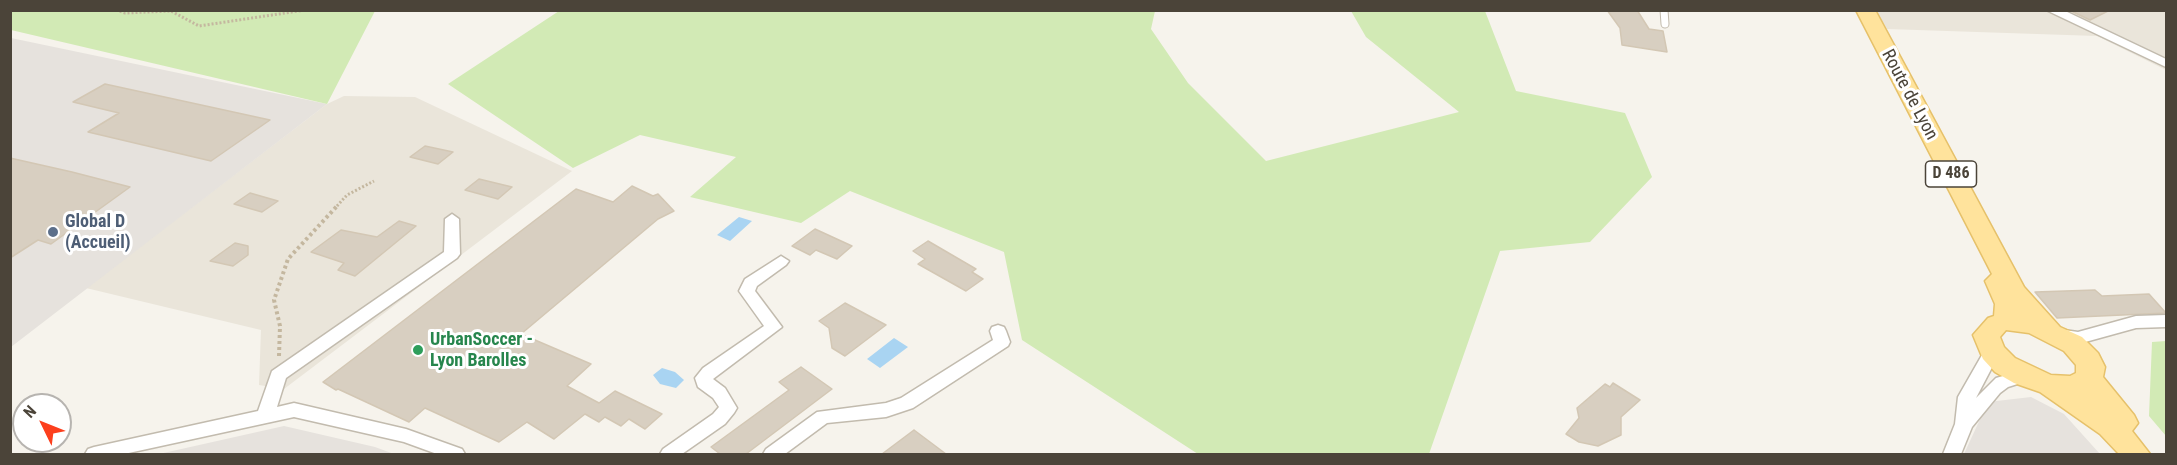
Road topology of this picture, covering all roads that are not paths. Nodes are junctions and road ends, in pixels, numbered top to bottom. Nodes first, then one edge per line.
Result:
1 (1664, 10) edge
2 (1855, 10) edge
3 (1865, 10) edge
4 (2052, 10) edge
5 (1665, 24) dead end
6 (2166, 63) edge
7 (452, 219) dead end
8 (781, 261) dead end
9 (2007, 321) junction
10 (2166, 321) edge
11 (2115, 330) junction
12 (998, 331) dead end
13 (2055, 333) junction
14 (1992, 352) junction
15 (2088, 369) junction
16 (2037, 381) junction
17 (265, 417) junction
18 (1964, 424) junction
19 (94, 454) edge
20 (456, 454) edge
21 (669, 454) edge
22 (772, 454) edge
23 (1952, 454) edge
24 (2136, 454) edge
25 (2151, 454) edge

1 - 5 lane
2 - 9 main road, Route de Lyon / D 486
3 - 13 main road, Route de Lyon / D 486
4 - 6 street
7 - 17 street
8 - 21 street
9 - 13 main road
9 - 14 main road
10 - 11 street
11 - 13 street
11 - 15 street
12 - 22 street
13 - 15 main road, Route de Lyon
14 - 16 main road
14 - 18 street
15 - 16 main road
15 - 25 main road
16 - 18 street
16 - 24 main road
17 - 19 street
17 - 20 street
18 - 23 street

